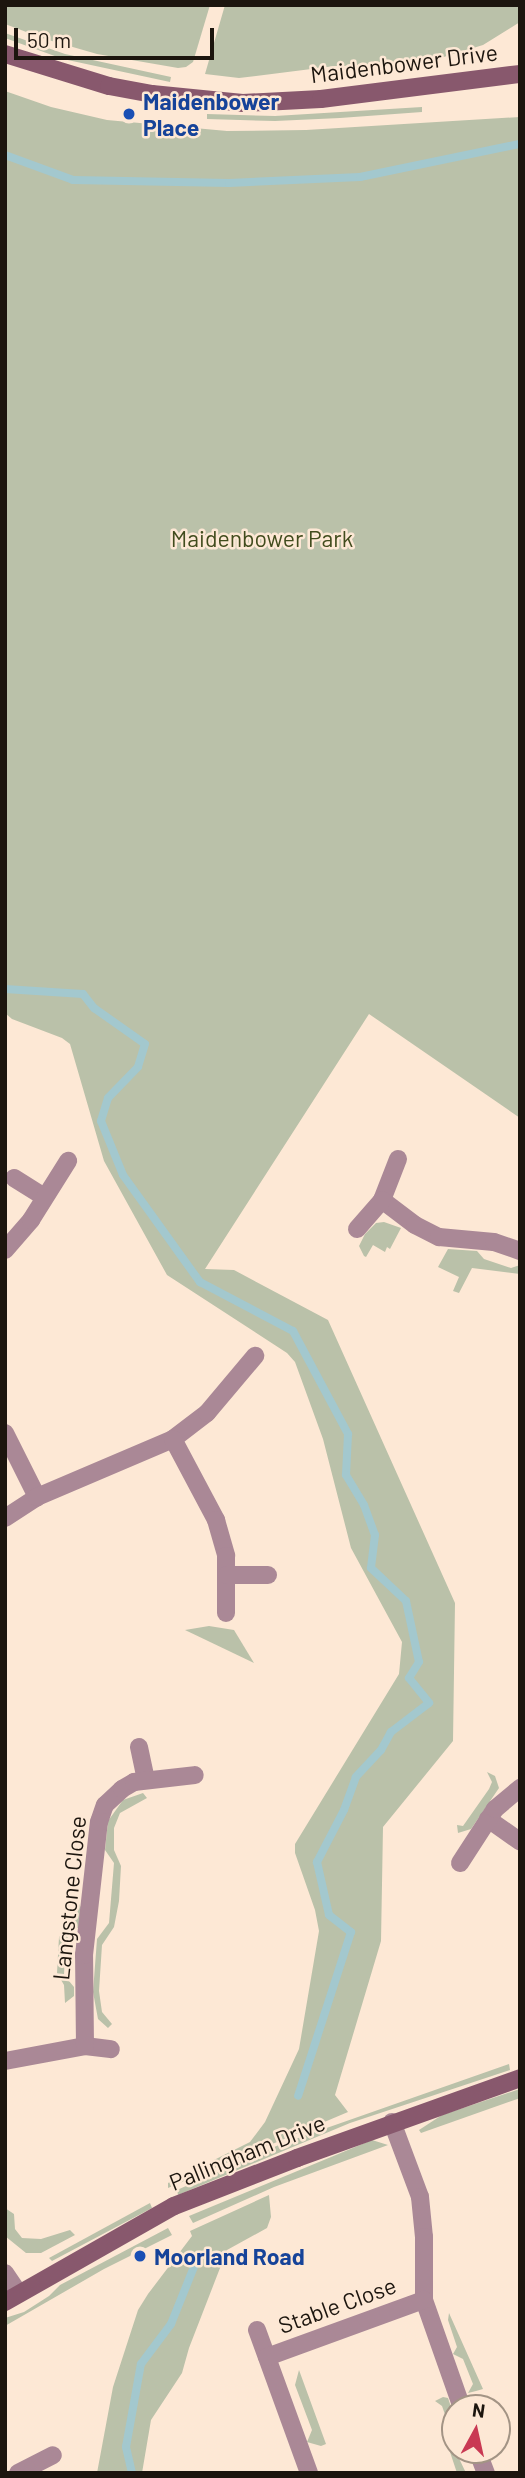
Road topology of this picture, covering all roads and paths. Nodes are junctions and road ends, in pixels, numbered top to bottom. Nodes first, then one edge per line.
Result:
1 (5, 54) edge
2 (520, 74) edge
3 (398, 1159) dead end
4 (68, 1161) dead end
5 (14, 1178) dead end
6 (45, 1197) junction
7 (382, 1200) junction
8 (357, 1229) dead end
9 (5, 1250) edge
10 (520, 1251) edge
11 (255, 1356) dead end
12 (5, 1433) edge
13 (173, 1439) junction
14 (37, 1497) junction
15 (5, 1518) edge
16 (227, 1575) junction
17 (268, 1575) dead end
18 (226, 1613) dead end
19 (139, 1747) dead end
20 (195, 1775) dead end
21 (146, 1779) junction
22 (520, 1788) edge
23 (488, 1819) junction
24 (520, 1841) edge
25 (460, 1863) dead end
26 (85, 2046) junction
27 (111, 2049) dead end
28 (5, 2061) edge
29 (520, 2078) edge
30 (392, 2122) junction
31 (5, 2273) edge
32 (12, 2297) edge
33 (424, 2300) junction
34 (257, 2330) dead end
35 (267, 2357) junction
36 (457, 2394) edge
37 (53, 2455) dead end
38 (18, 2473) edge
39 (309, 2473) edge

1 - 2 street, Maidenbower Drive
3 - 7 street
4 - 6 street
5 - 6 street
6 - 9 street
7 - 8 street
7 - 10 street
11 - 13 street
12 - 14 street
13 - 14 street
13 - 16 street
14 - 15 street
16 - 17 street
16 - 18 street
19 - 21 street
20 - 21 street, Langstone Close
21 - 26 street, Langstone Close
22 - 23 street
23 - 24 street
23 - 25 street
26 - 27 street
26 - 28 street
29 - 30 street, Pallingham Drive
30 - 32 street, Pallingham Drive
30 - 33 street
31 - 32 street
33 - 35 street, Stable Close
33 - 36 street
34 - 35 street, Stable Close
35 - 39 street, Stable Close
37 - 38 street

